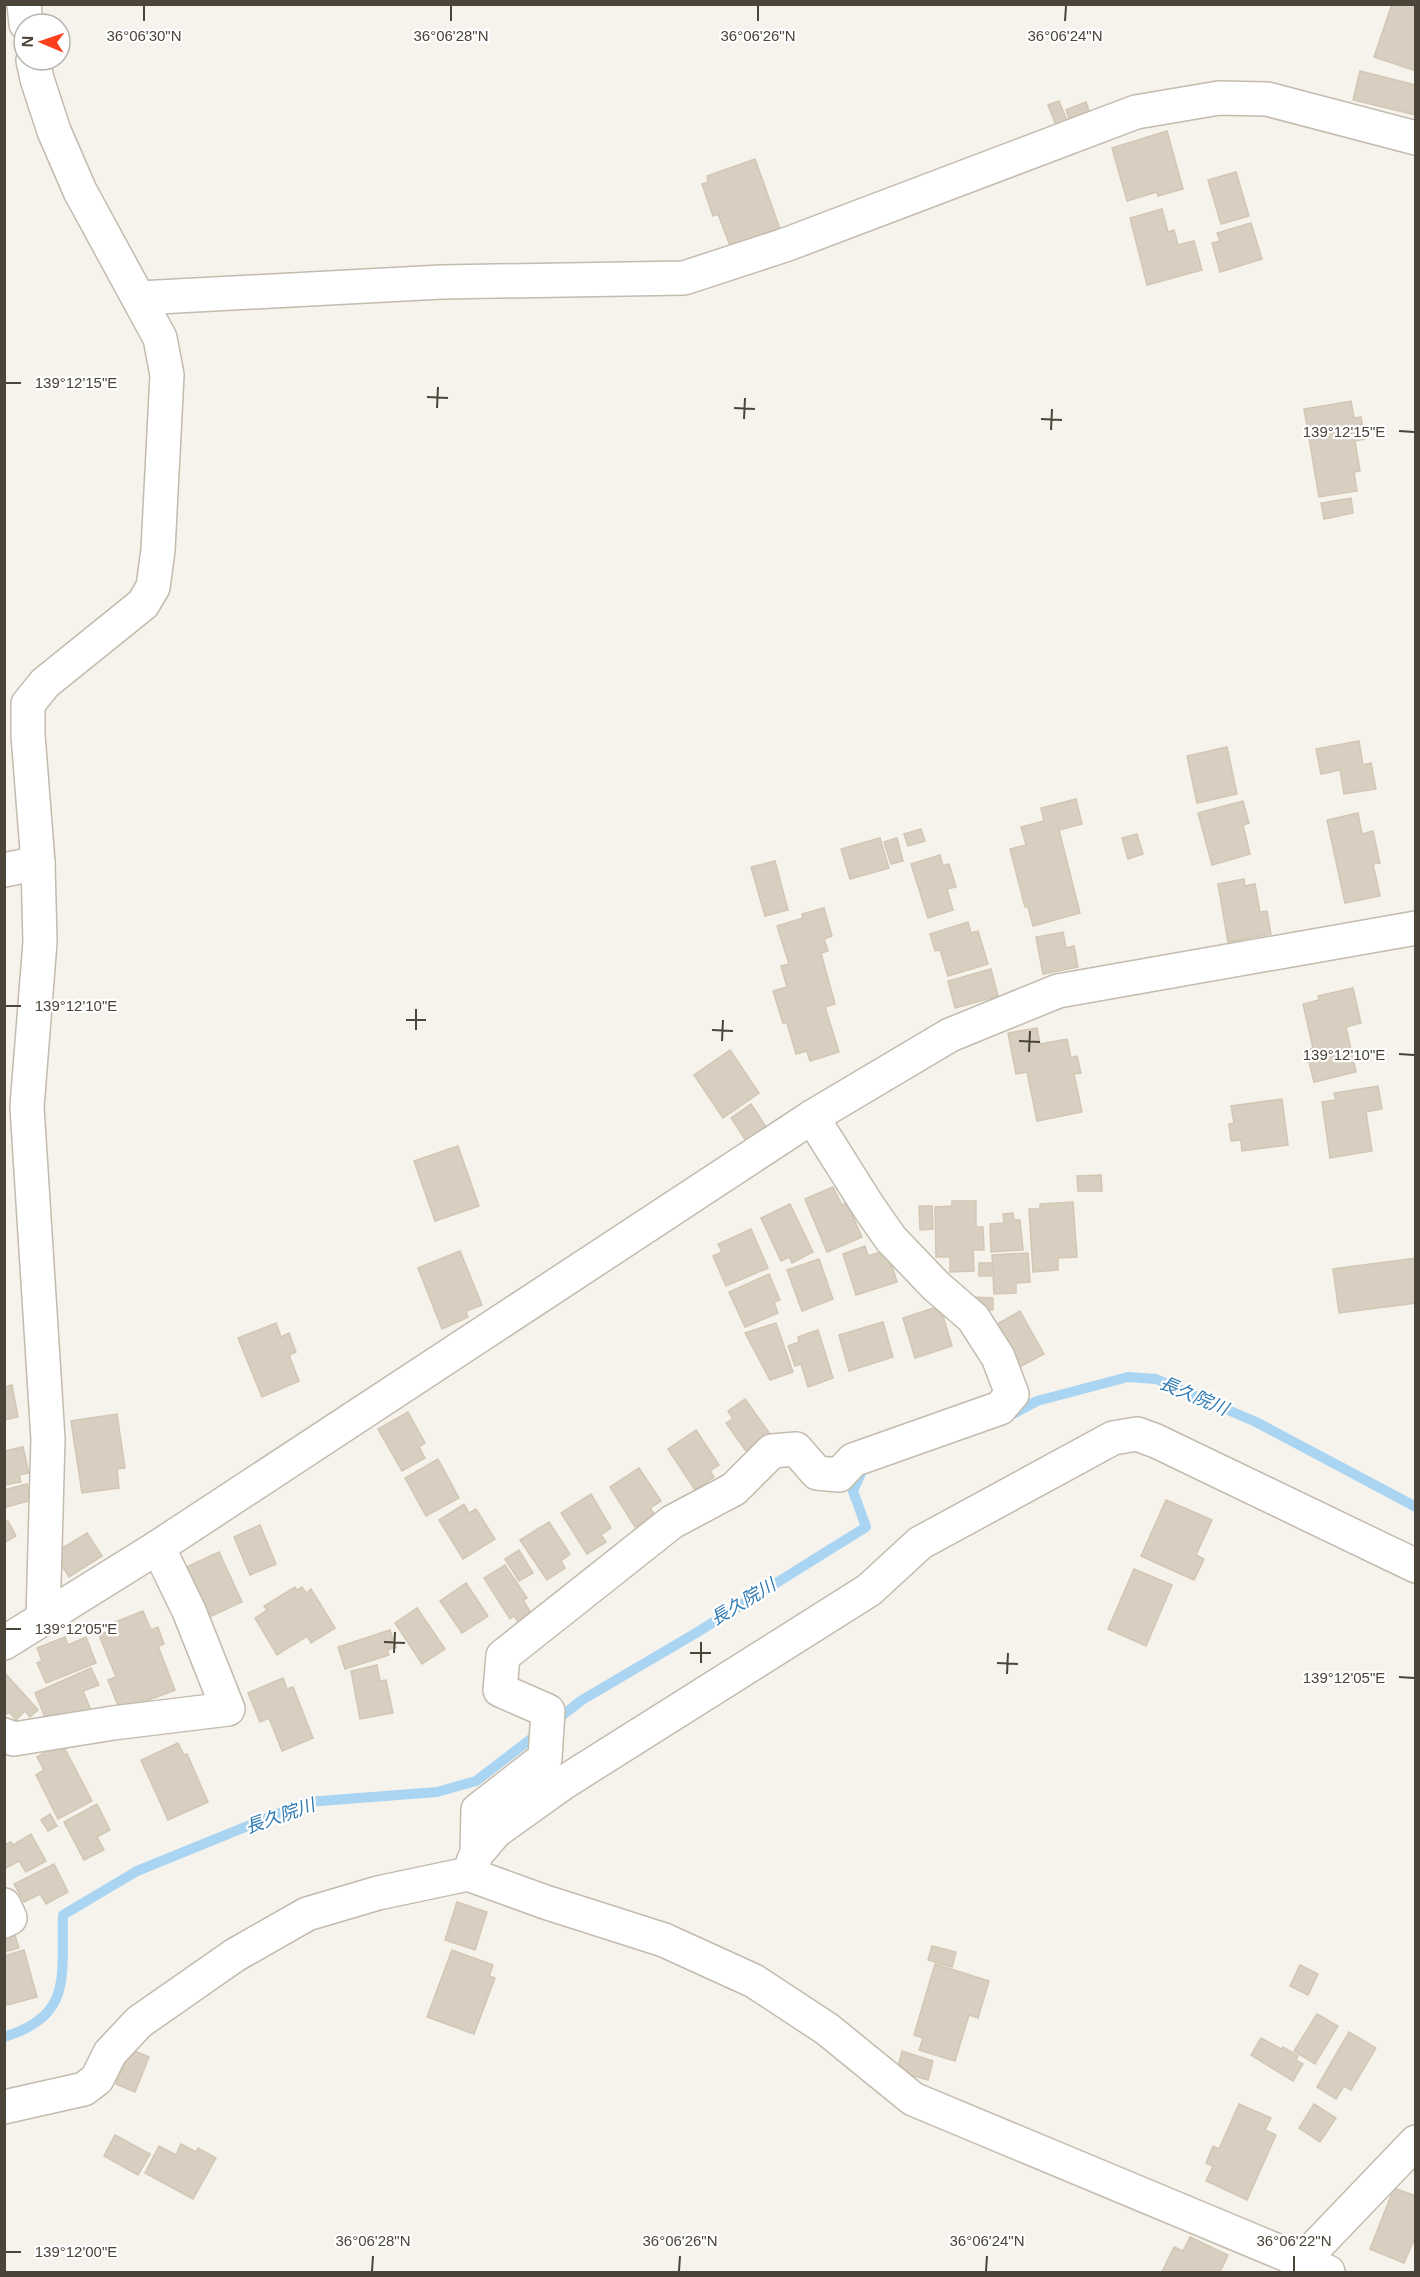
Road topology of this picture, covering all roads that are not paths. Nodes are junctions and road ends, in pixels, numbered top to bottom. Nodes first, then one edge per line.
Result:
1 (36, 72) edge
2 (1416, 138) edge
3 (139, 298) junction
4 (38, 863) junction
5 (4, 870) edge
6 (1416, 928) edge
7 (812, 1117) junction
8 (158, 1547) junction
9 (1416, 1566) edge
10 (43, 1619) junction
11 (4, 1643) edge
12 (4, 1735) edge
13 (472, 1864) junction
14 (4, 1905) edge
15 (4, 1921) edge
16 (4, 2106) edge
17 (1416, 2142) edge
18 (1309, 2269) edge

1 - 3 street
2 - 3 street
3 - 4 street
4 - 5 street
4 - 10 street
6 - 7 street
7 - 8 street
7 - 13 street
8 - 10 street
8 - 12 street
9 - 13 street
10 - 11 street
13 - 16 street
13 - 18 street
14 - 15 street
17 - 18 street

